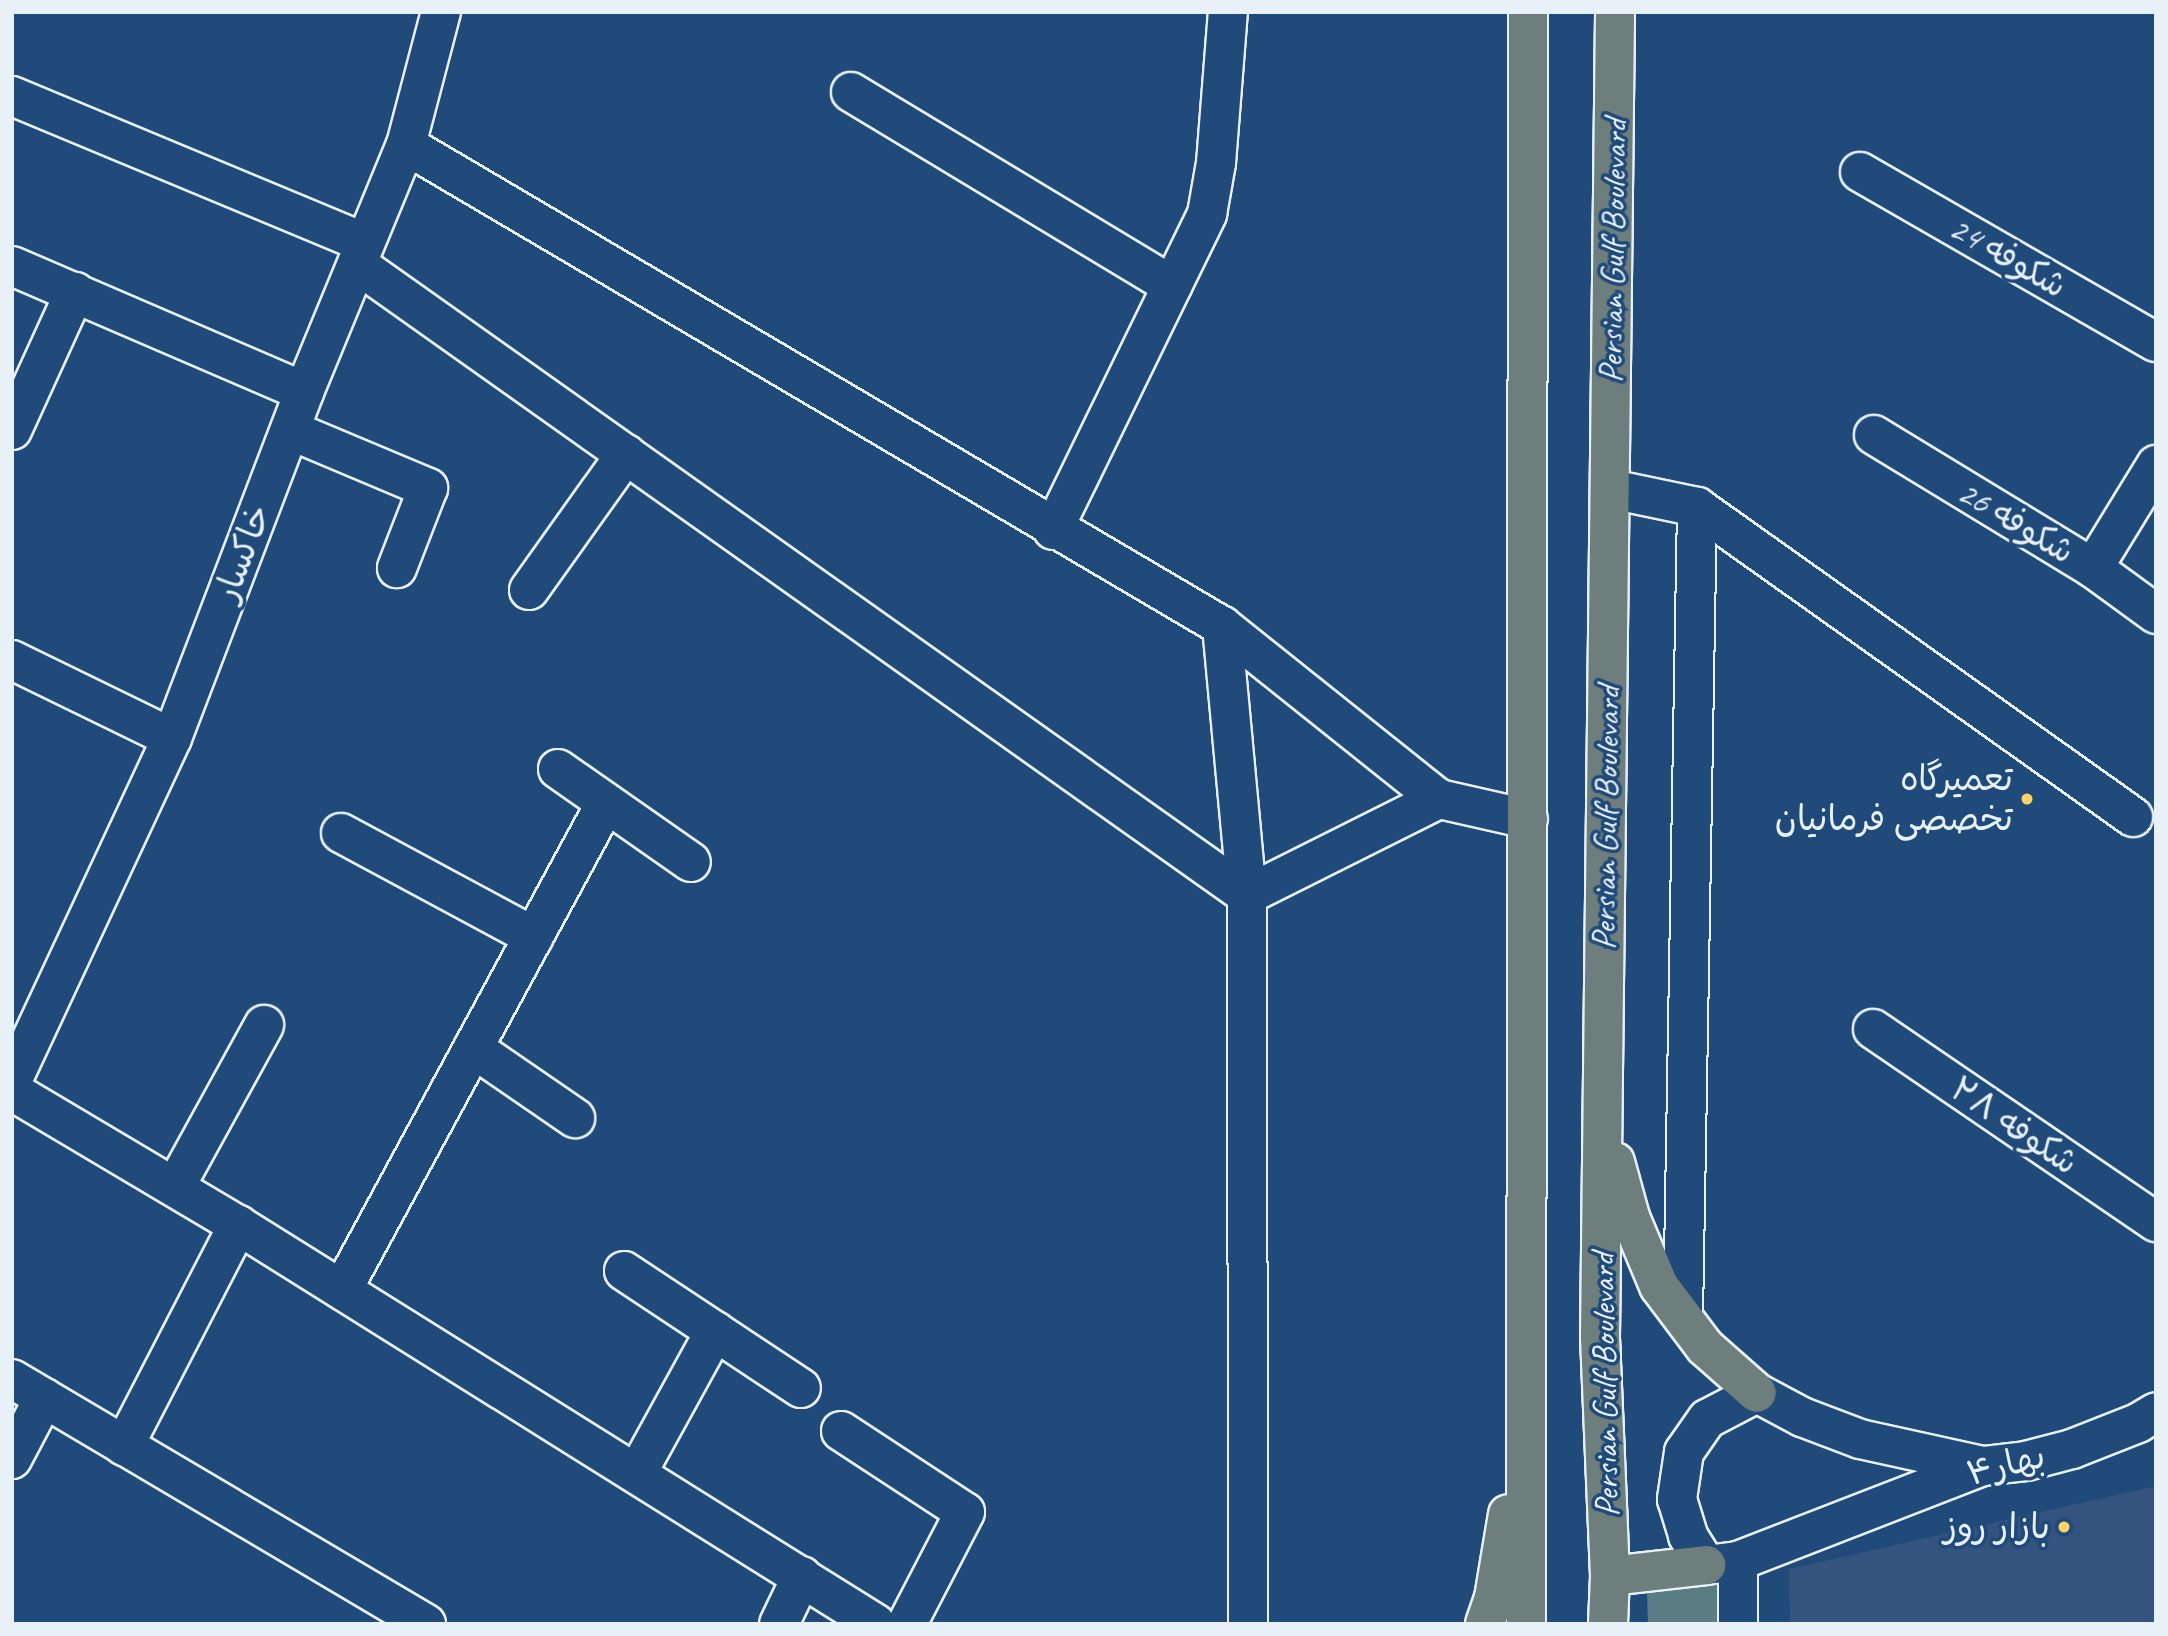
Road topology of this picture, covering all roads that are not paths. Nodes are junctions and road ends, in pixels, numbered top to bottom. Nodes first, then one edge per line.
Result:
1 (441, 12) edge
2 (1228, 12) edge
3 (1528, 12) edge
4 (1615, 12) edge
5 (851, 92) dead end
6 (12, 96) edge
7 (406, 145) junction
8 (1860, 172) dead end
9 (361, 253) junction
10 (12, 266) edge
11 (1172, 286) junction
12 (75, 292) junction
13 (2156, 342) edge
14 (304, 392) junction
15 (12, 430) edge
16 (290, 430) junction
17 (1874, 435) dead end
18 (626, 454) junction
19 (2156, 465) edge
20 (1611, 489) junction
21 (1697, 507) junction
22 (1053, 530) junction
23 (397, 568) dead end
24 (2093, 568) junction
25 (529, 590) dead end
26 (2156, 614) edge
27 (1222, 626) junction
28 (12, 660) edge
29 (172, 738) junction
30 (558, 769) dead end
31 (1439, 799) junction
32 (606, 803) junction
33 (2133, 817) dead end
34 (1528, 819) junction
35 (341, 833) dead end
36 (691, 862) dead end
37 (1247, 895) junction
38 (534, 937) junction
39 (264, 1025) dead end
40 (1873, 1029) dead end
41 (473, 1048) junction
42 (12, 1081) edge
43 (1602, 1084) junction
44 (12, 1091) edge
45 (575, 1118) dead end
46 (175, 1187) junction
47 (2156, 1222) edge
48 (238, 1225) junction
49 (624, 1271) dead end
50 (342, 1290) junction
51 (1683, 1317) junction
52 (715, 1331) junction
53 (1526, 1334) junction
54 (12, 1379) edge
55 (801, 1388) dead end
56 (1757, 1393) junction
57 (44, 1398) junction
58 (2156, 1412) edge
59 (841, 1431) dead end
60 (124, 1446) junction
61 (12, 1459) edge
62 (1983, 1466) junction
63 (637, 1473) junction
64 (1722, 1563) junction
65 (802, 1576) junction
66 (1610, 1576) junction
67 (426, 1624) edge
68 (779, 1624) edge
69 (876, 1624) edge
70 (907, 1624) edge
71 (1248, 1624) edge
72 (1485, 1624) edge
73 (1526, 1624) edge
74 (1608, 1624) edge
75 (1613, 1624) edge
76 (1738, 1624) edge

1 - 7 street, خاکسار
2 - 11 street
3 - 34 highway
4 - 20 highway, Persian Gulf Boulevard
5 - 11 street
6 - 9 street
7 - 9 street, خاکسار
7 - 22 street
8 - 13 street, شکوفه 24
9 - 14 street, خاکسار
9 - 18 street
10 - 12 street
11 - 22 street
12 - 14 street
12 - 15 street
14 - 16 street, خاکسار
16 - 23 street
16 - 29 street, خاکسار
17 - 24 street, شکوفه 26
18 - 25 street
18 - 37 street
19 - 24 street
20 - 21 street
20 - 43 highway, Persian Gulf Boulevard
21 - 33 street
21 - 51 street
22 - 27 street
24 - 26 street, شکوفه 26
27 - 31 street
27 - 37 street
28 - 29 street
29 - 42 street, خاکسار
30 - 32 street
31 - 34 street
31 - 37 street
32 - 36 street
32 - 38 street
34 - 53 highway
35 - 38 street
37 - 71 street
38 - 41 street
39 - 46 street
40 - 47 street, شکوفه ۲۸
41 - 45 street
41 - 50 street
43 - 51 highway
43 - 66 highway, Persian Gulf Boulevard
44 - 46 street
46 - 48 street
48 - 50 street
48 - 60 street
49 - 52 street
50 - 63 street
51 - 56 highway
52 - 55 street
52 - 63 street
53 - 72 highway
53 - 73 highway
54 - 57 street
56 - 62 street
56 - 64 street
57 - 60 street
57 - 61 street
58 - 62 street, بهار۴
59 - 70 street
60 - 67 street
62 - 64 street, بهار۴
63 - 65 street
64 - 66 highway
64 - 76 street
65 - 68 street
65 - 69 street
66 - 74 highway, Persian Gulf Boulevard
66 - 75 highway

